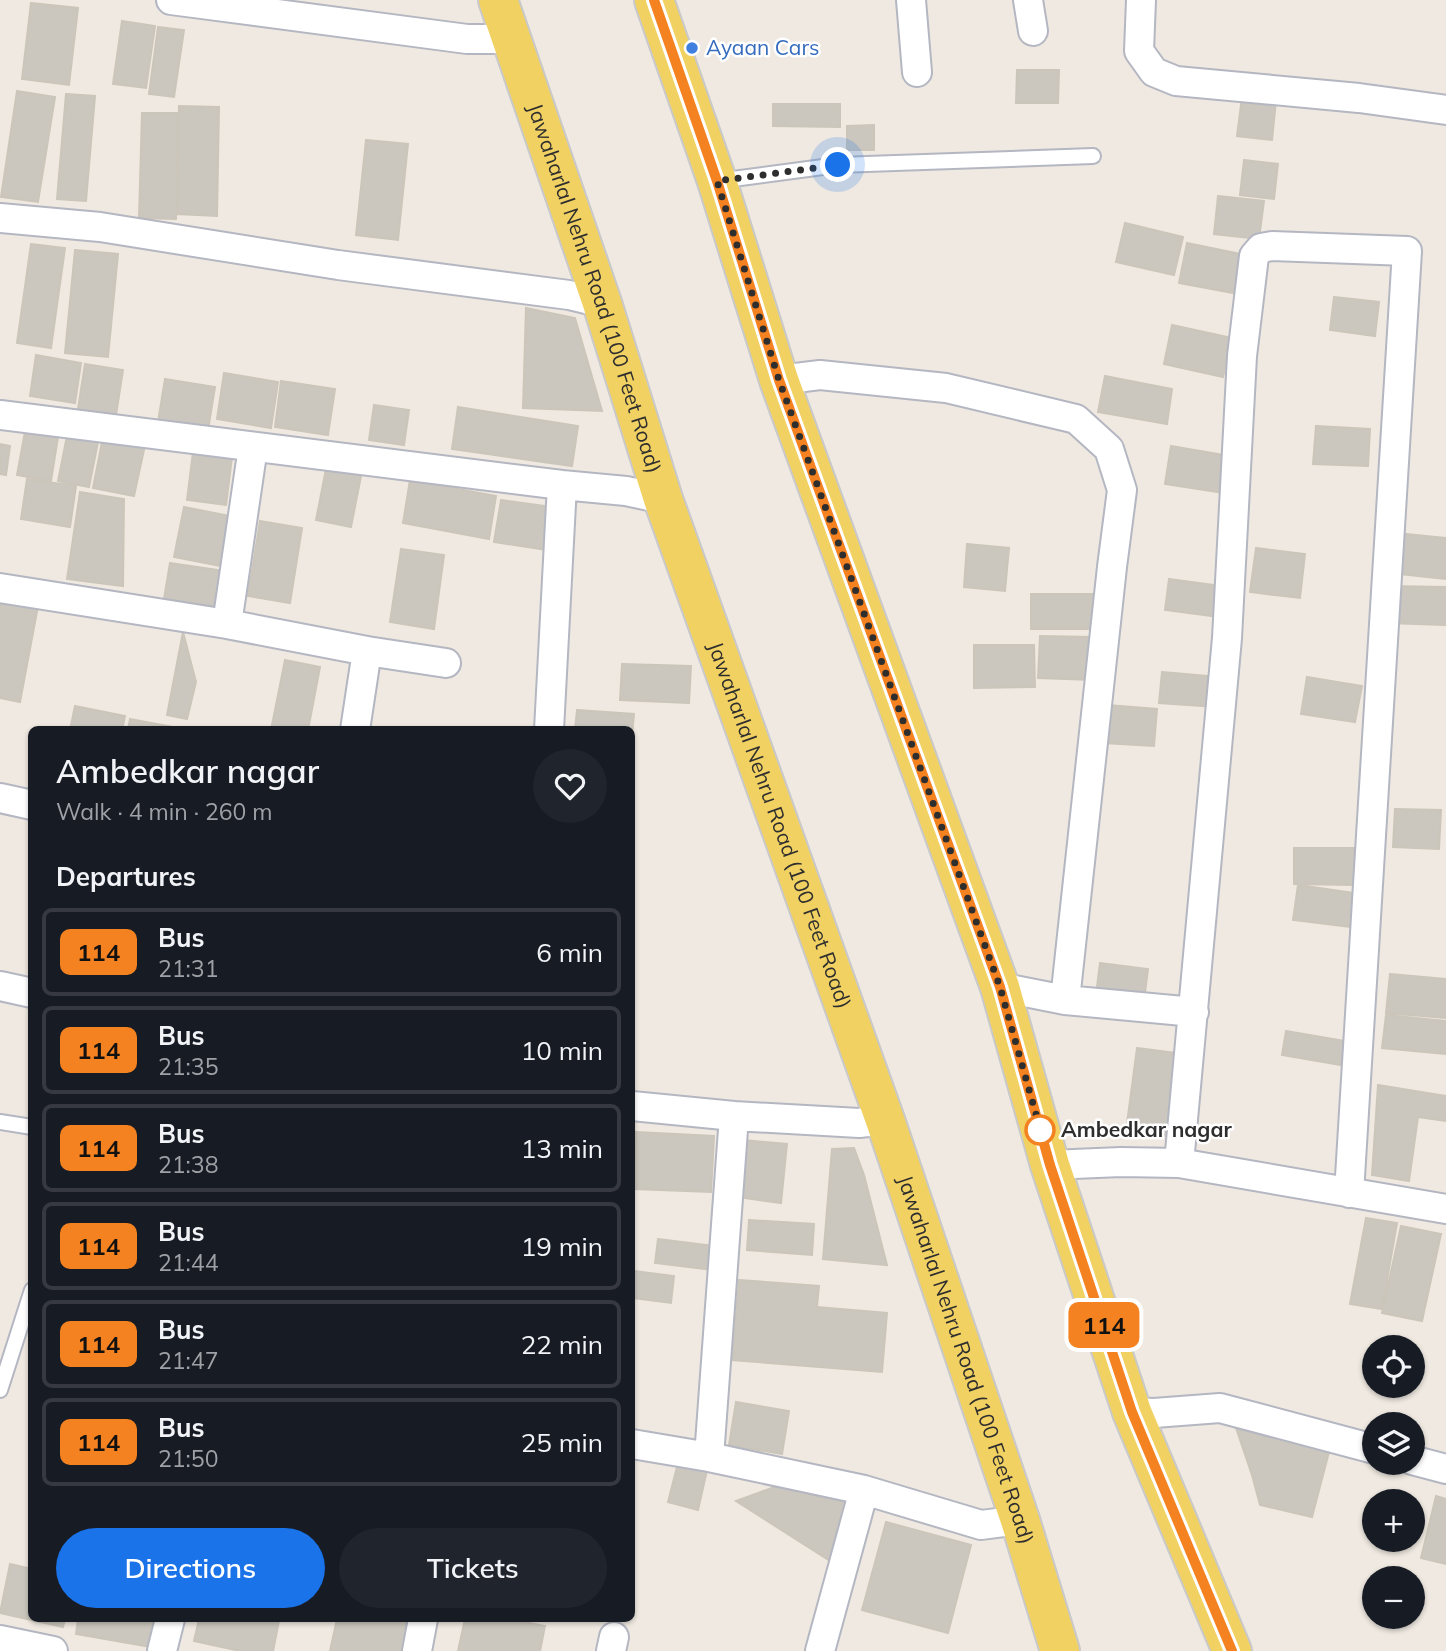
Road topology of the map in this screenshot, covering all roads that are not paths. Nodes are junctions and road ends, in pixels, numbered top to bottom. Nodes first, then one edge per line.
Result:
1 (171, 0) edge
2 (498, 0) edge
3 (654, 0) edge
4 (911, 0) edge
5 (1028, 0) edge
6 (1141, 0) edge
7 (1033, 31) dead end
8 (511, 39) junction
9 (918, 72) dead end
10 (1446, 110) edge
11 (1093, 156) dead end
12 (717, 181) junction
13 (0, 218) edge
14 (602, 303) junction
15 (779, 380) junction
16 (0, 415) edge
17 (253, 447) junction
18 (562, 485) junction
19 (663, 499) junction
20 (0, 588) edge
21 (227, 624) junction
22 (367, 651) junction
23 (446, 663) dead end
24 (356, 726) edge
25 (549, 726) edge
26 (0, 798) edge
27 (28, 804) edge
28 (0, 986) edge
29 (1000, 987) junction
30 (28, 992) edge
31 (1065, 1000) junction
32 (1194, 1012) junction
33 (635, 1106) edge
34 (734, 1116) junction
35 (885, 1120) junction
36 (0, 1122) edge
37 (28, 1126) edge
38 (1179, 1163) junction
39 (1050, 1165) junction
40 (1349, 1193) junction
41 (1446, 1209) edge
42 (28, 1304) edge
43 (0, 1390) edge
44 (1132, 1412) junction
45 (635, 1445) edge
46 (1362, 1446) edge
47 (709, 1457) junction
48 (1425, 1463) edge
49 (1446, 1469) edge
50 (864, 1490) junction
51 (1020, 1520) junction
52 (169, 1622) edge
53 (422, 1622) edge
54 (0, 1640) edge
55 (53, 1651) edge
56 (162, 1651) edge
57 (417, 1651) edge
58 (820, 1651) edge
59 (1060, 1651) edge
60 (1232, 1651) edge

1 - 8 street
2 - 8 main road, Jawaharlal Nehru Road (100 Feet Road)
3 - 12 main road
4 - 9 street
5 - 7 street
6 - 10 street
8 - 14 main road, Jawaharlal Nehru Road (100 Feet Road)
11 - 12 lane
12 - 15 main road
13 - 14 street
14 - 19 main road, Jawaharlal Nehru Road (100 Feet Road)
15 - 29 main road
15 - 31 street
16 - 17 street
17 - 18 street
17 - 21 street
18 - 19 street
18 - 25 street
19 - 35 main road, Jawaharlal Nehru Road (100 Feet Road)
20 - 21 street
21 - 22 street
22 - 23 street
22 - 24 street
26 - 27 street
28 - 30 street
29 - 31 street
29 - 39 main road
31 - 32 street
32 - 38 street
32 - 40 street
33 - 34 street
34 - 35 street
34 - 47 street
35 - 51 main road, Jawaharlal Nehru Road (100 Feet Road)
36 - 37 lane
38 - 39 street
38 - 40 street
39 - 44 main road
40 - 41 street
42 - 43 lane
44 - 46 street
44 - 60 main road
45 - 47 street
47 - 50 street
48 - 49 street
50 - 51 street
50 - 58 street
51 - 59 main road, Jawaharlal Nehru Road (100 Feet Road)
52 - 56 street
53 - 57 street
54 - 55 street

